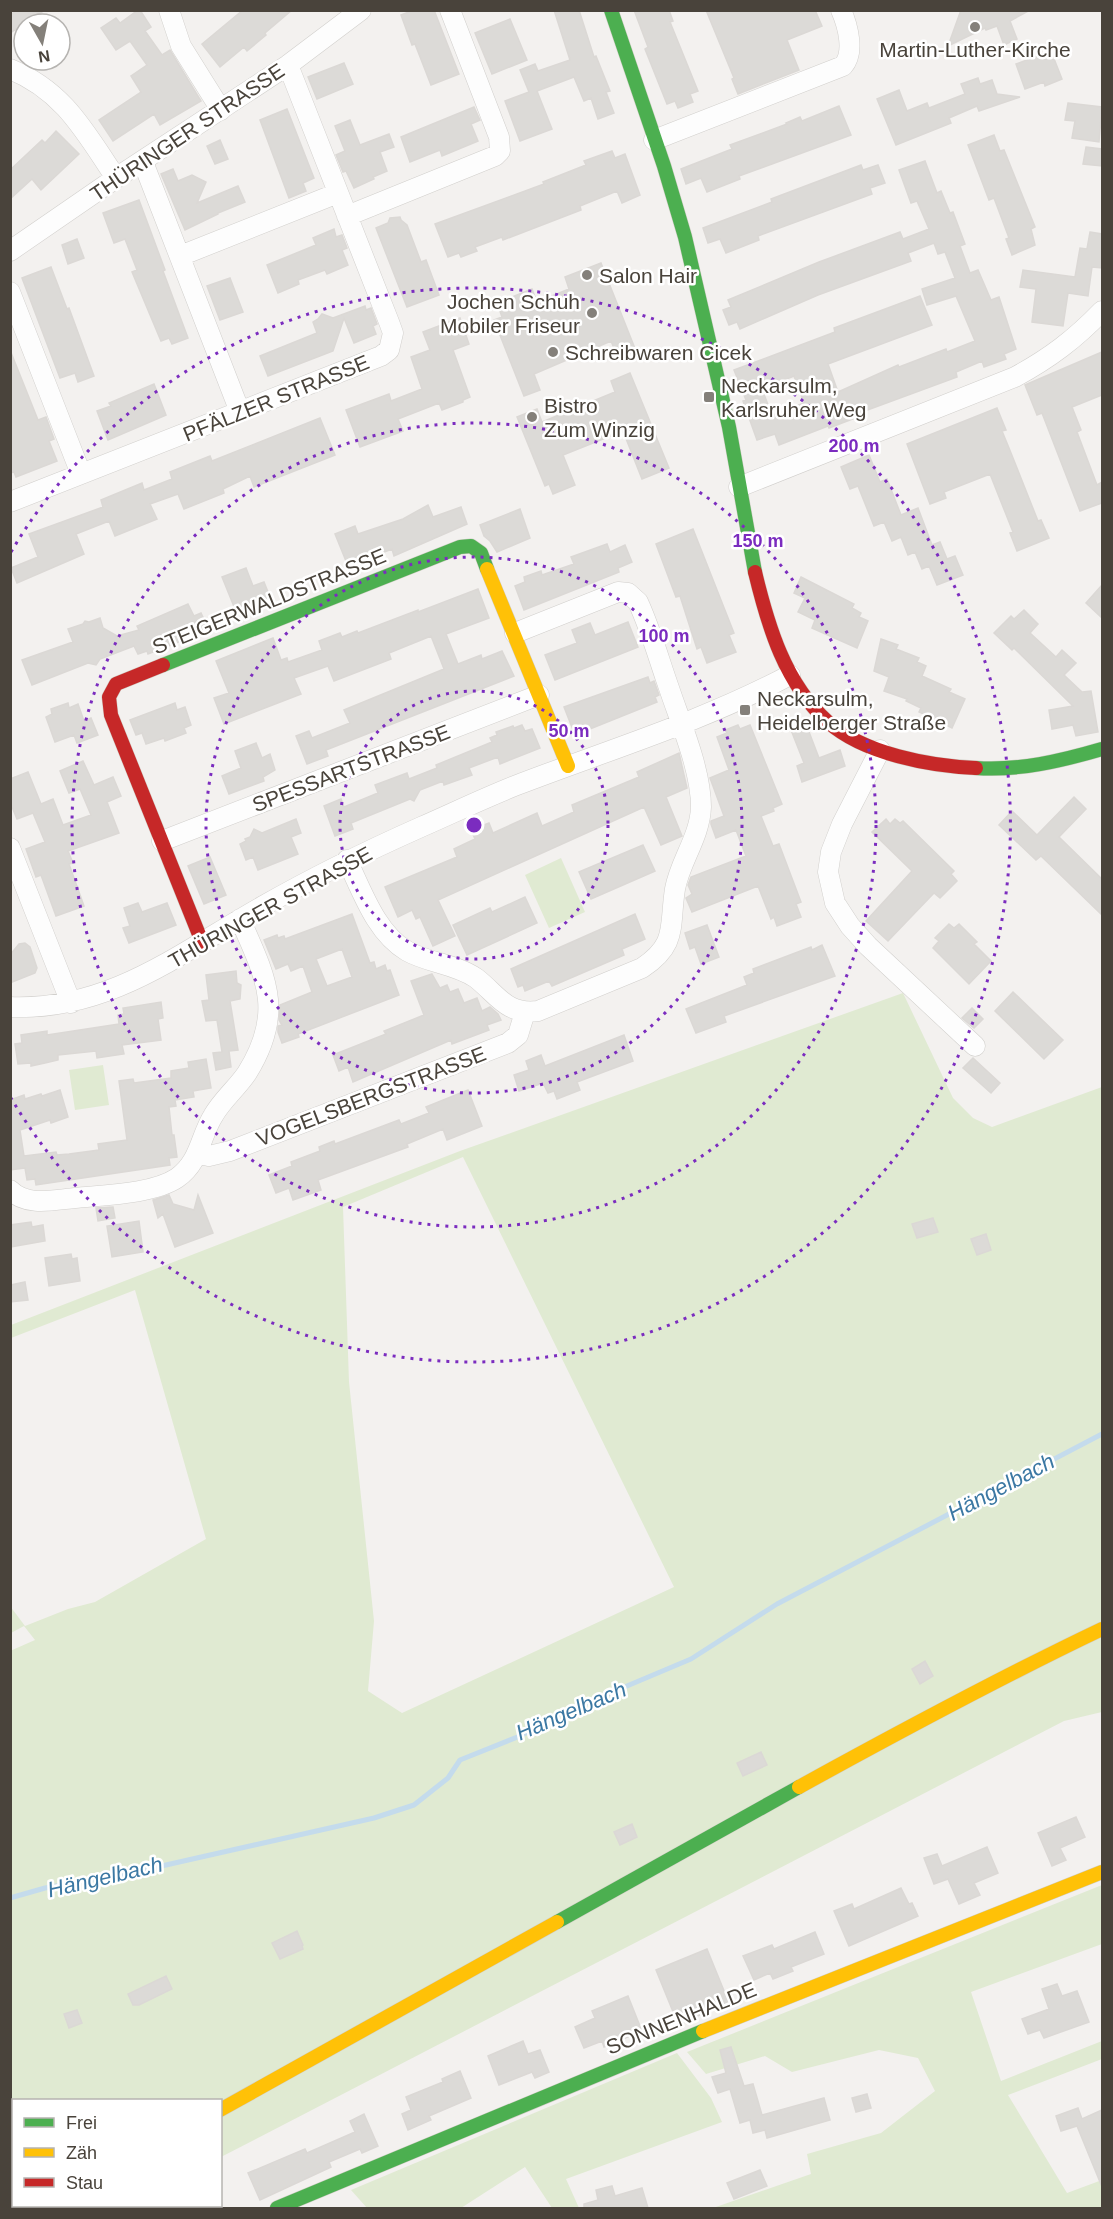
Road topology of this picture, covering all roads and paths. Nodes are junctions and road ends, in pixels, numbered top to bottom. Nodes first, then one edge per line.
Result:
1 (169, 10) edge
2 (361, 10) edge
3 (450, 10) edge
4 (610, 10) edge
5 (841, 10) edge
6 (288, 65) junction
7 (10, 69) edge
8 (221, 110) junction
9 (654, 140) junction
10 (143, 162) junction
11 (116, 178) junction
12 (338, 193) junction
13 (347, 216) junction
14 (10, 251) edge
15 (180, 256) junction
16 (10, 292) edge
17 (1102, 310) edge
18 (240, 412) junction
19 (81, 474) junction
20 (740, 487) junction
21 (10, 502) edge
22 (514, 633) junction
23 (790, 675) junction
24 (539, 695) junction
25 (681, 724) junction
26 (1102, 749) edge
27 (880, 750) junction
28 (568, 766) junction
29 (162, 841) junction
30 (10, 848) edge
31 (347, 860) junction
32 (240, 919) junction
33 (202, 942) junction
34 (71, 1003) junction
35 (10, 1007) edge
36 (525, 1012) junction
37 (975, 1046) dead end
38 (198, 1153) junction
39 (10, 1190) edge
40 (1102, 1629) edge
41 (1102, 1872) edge
42 (222, 2109) edge
43 (277, 2208) edge

1 - 8 street
2 - 6 street, THÜRINGER STRASSE
3 - 13 street
4 - 9 street
5 - 9 street
6 - 8 street, THÜRINGER STRASSE
6 - 12 street, PFÄLZER STRASSE
7 - 11 street
8 - 10 street, THÜRINGER STRASSE
9 - 20 street
10 - 11 street, THÜRINGER STRASSE
10 - 15 street
11 - 14 street, THÜRINGER STRASSE
12 - 13 street, PFÄLZER STRASSE
12 - 15 street
13 - 18 street, PFÄLZER STRASSE
15 - 18 street
16 - 19 street
17 - 20 street
18 - 19 street, PFÄLZER STRASSE
19 - 21 street, PFÄLZER STRASSE
20 - 23 street
22 - 24 street, STEIGERWALDSTRASSE
22 - 25 street
22 - 29 street, STEIGERWALDSTRASSE
23 - 25 street, THÜRINGER STRASSE
23 - 27 street
24 - 28 street, STEIGERWALDSTRASSE
24 - 29 street, SPESSARTSTRASSE
25 - 28 street, THÜRINGER STRASSE
25 - 36 street
26 - 27 street
27 - 37 street
28 - 31 street, THÜRINGER STRASSE
29 - 33 street, STEIGERWALDSTRASSE
30 - 34 street
31 - 32 street, THÜRINGER STRASSE
31 - 36 street
32 - 33 street, THÜRINGER STRASSE
32 - 38 street
33 - 34 street, THÜRINGER STRASSE
34 - 35 street, THÜRINGER STRASSE
36 - 38 street, VOGELSBERGSTRASSE
38 - 39 street
40 - 42 street
41 - 43 street, SONNENHALDE

